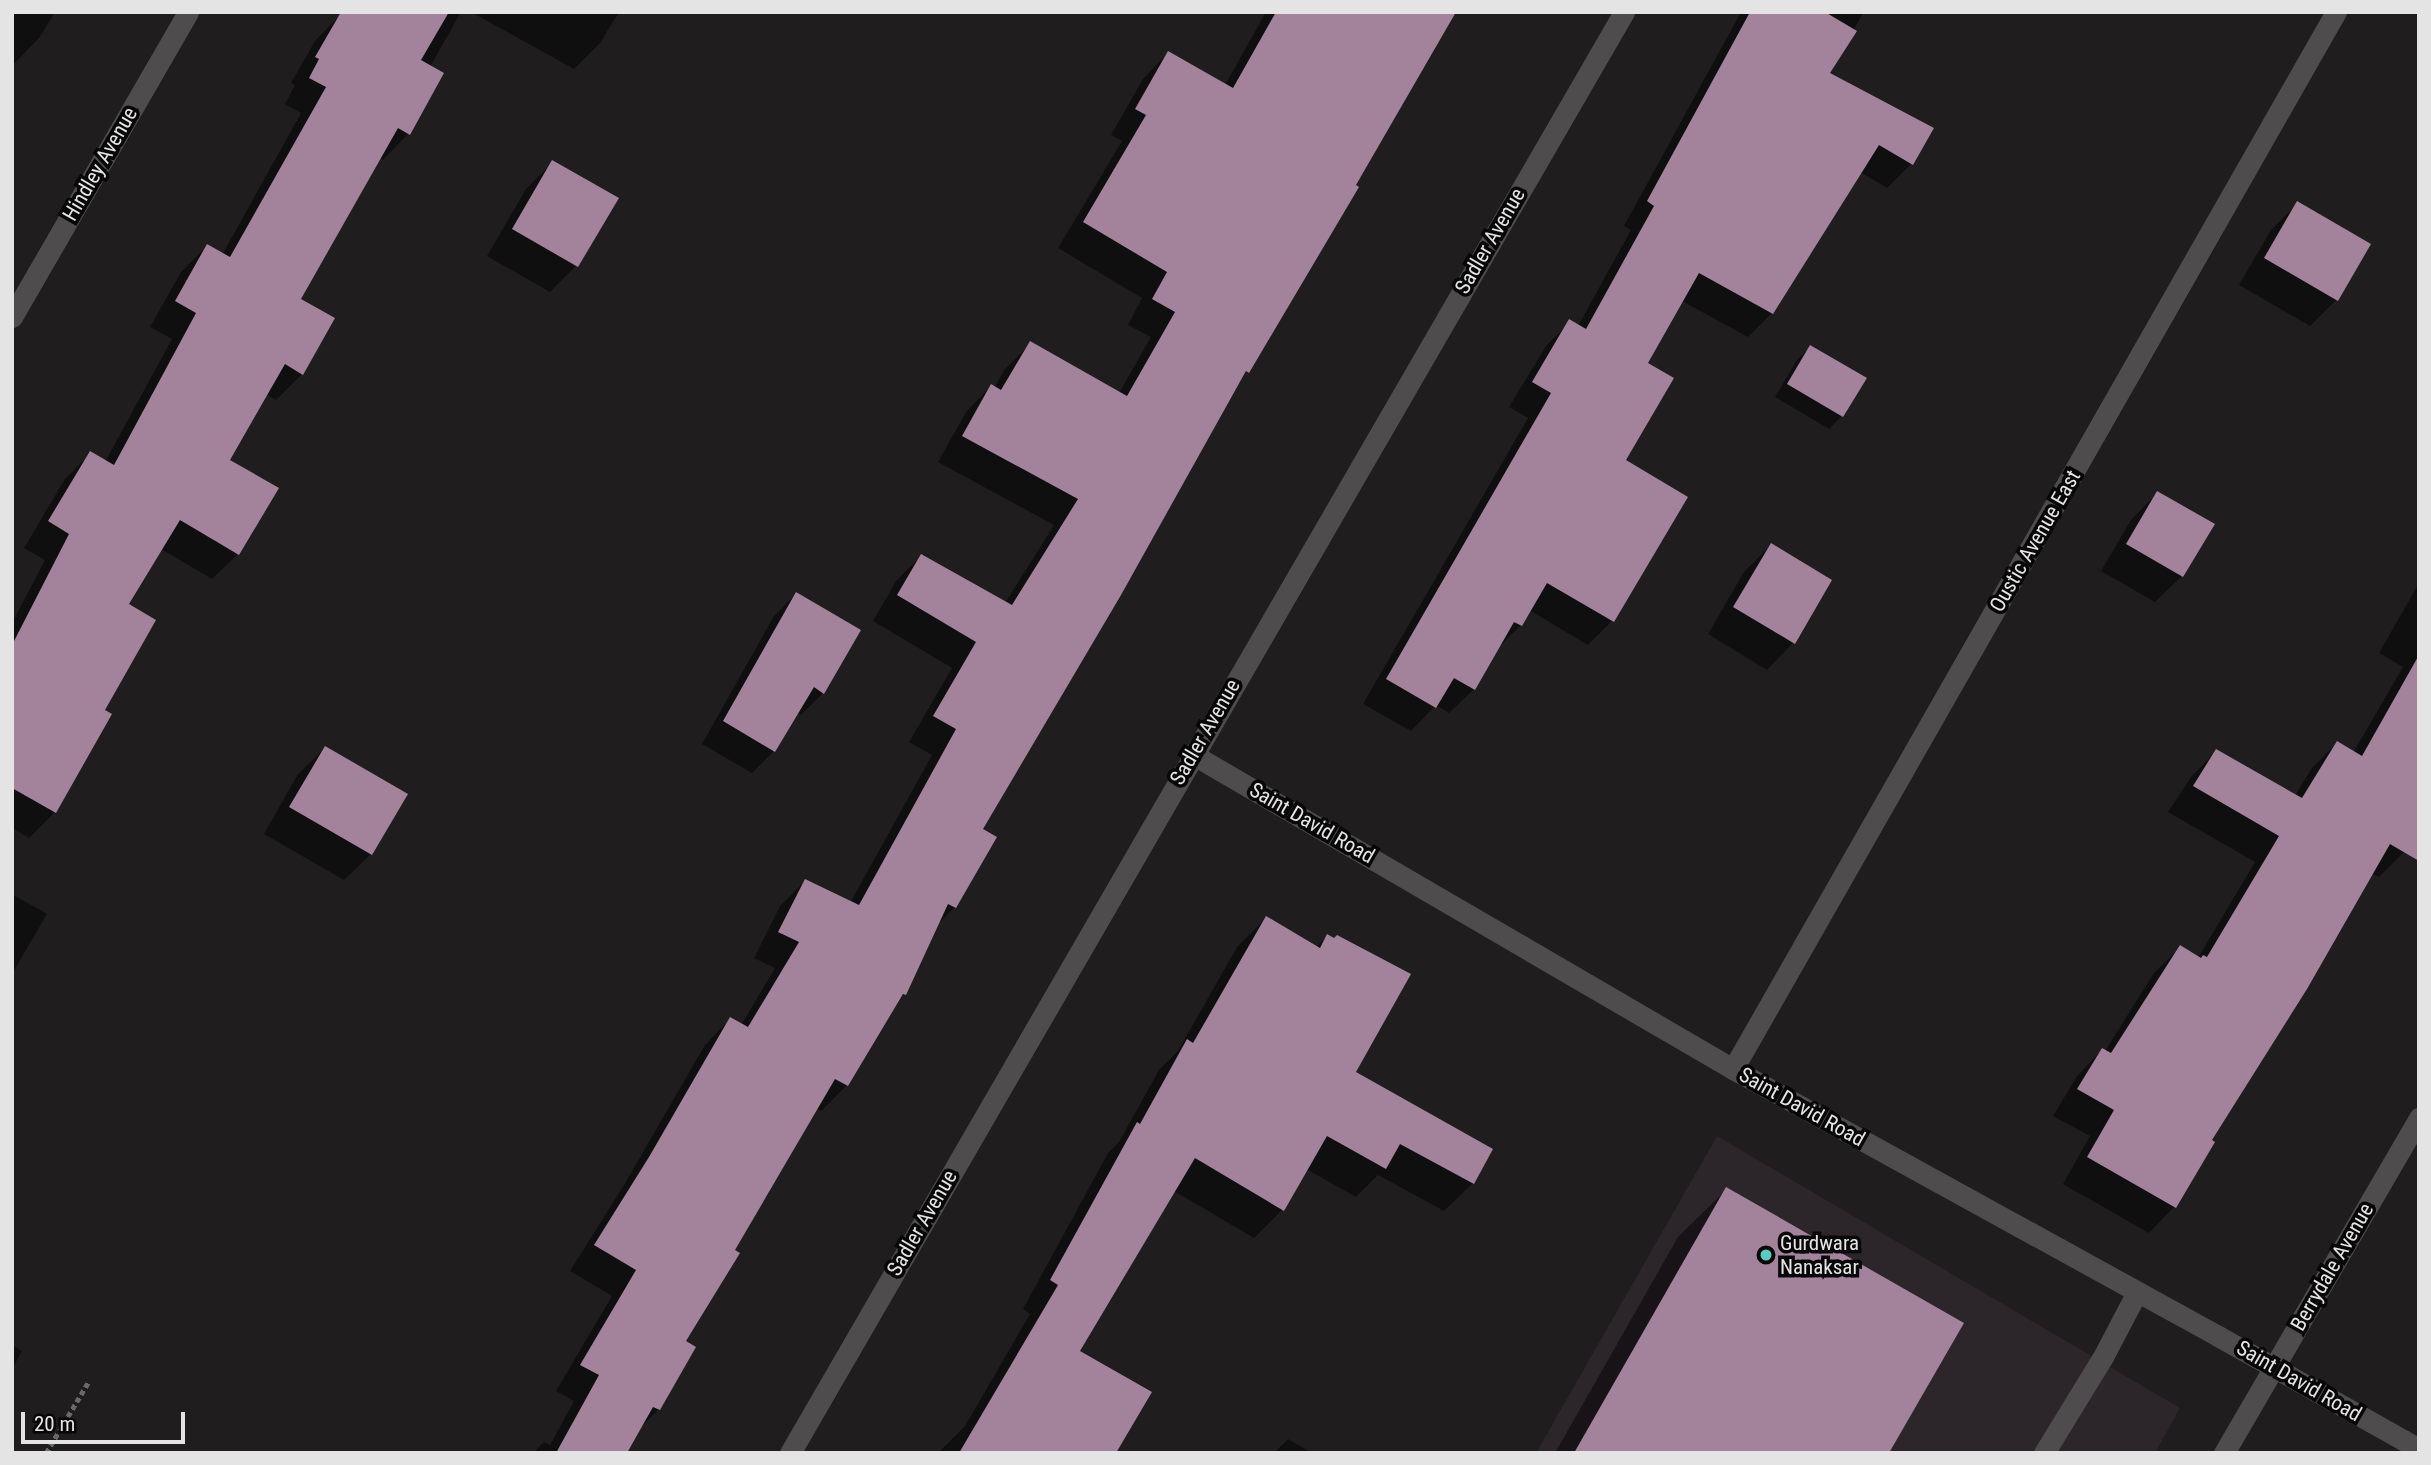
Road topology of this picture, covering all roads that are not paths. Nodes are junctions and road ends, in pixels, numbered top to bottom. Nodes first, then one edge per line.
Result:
1 (188, 12) edge
2 (1624, 12) edge
3 (2336, 12) edge
4 (12, 317) edge
5 (1192, 754) junction
6 (1733, 1069) junction
7 (2419, 1118) edge
8 (2137, 1292) junction
9 (2275, 1367) junction
10 (2419, 1450) edge
11 (790, 1453) edge
12 (2044, 1453) edge
13 (2224, 1453) edge

1 - 4 street, Hindley Avenue
2 - 5 street, Sadler Avenue
3 - 6 street, Oustic Avenue East
5 - 6 street, Saint David Road
5 - 11 street, Sadler Avenue
6 - 8 street, Saint David Road
7 - 9 street, Berrydale Avenue
8 - 9 street, Saint David Road
8 - 12 street
9 - 10 street, Saint David Road
9 - 13 street, Berrydale Avenue

